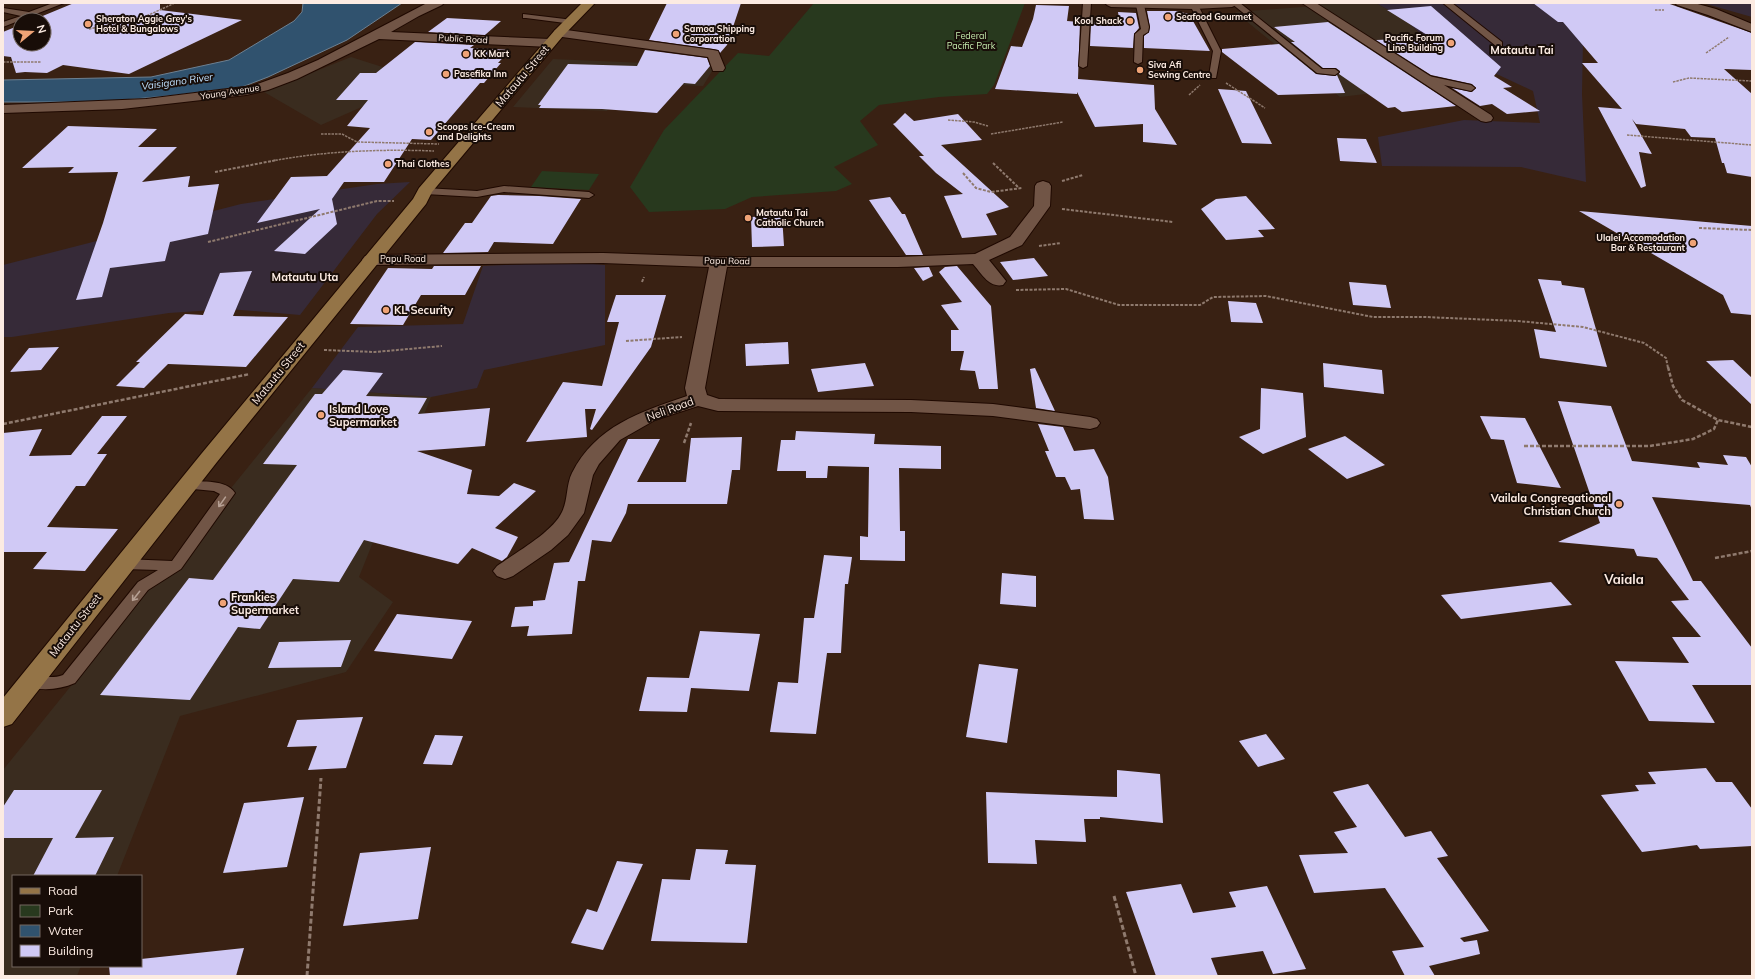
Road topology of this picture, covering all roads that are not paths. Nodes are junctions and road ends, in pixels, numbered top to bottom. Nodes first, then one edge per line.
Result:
1 (6, 3) edge
2 (60, 3) edge
3 (438, 3) edge
4 (589, 3) edge
5 (1087, 3) edge
6 (1111, 3) edge
7 (1232, 3) edge
8 (1235, 3) edge
9 (1308, 3) edge
10 (1447, 3) edge
11 (1681, 3) edge
12 (3, 4) edge
13 (1140, 4) junction
14 (1194, 5) junction
15 (570, 8) dead end
16 (3, 10) edge
17 (14, 12) edge
18 (38, 12) edge
19 (526, 16) dead end
20 (1749, 26) edge
21 (558, 32) junction
22 (377, 35) junction
23 (1499, 44) dead end
24 (1138, 62) dead end
25 (1083, 66) dead end
26 (718, 68) dead end
27 (1334, 72) dead end
28 (1213, 76) road end
29 (1424, 78) junction
30 (1471, 88) dead end
31 (3, 109) edge
32 (1486, 118) dead end
33 (1043, 186) road end
34 (588, 195) dead end
35 (423, 196) junction
36 (978, 259) junction
37 (371, 260) junction
38 (719, 262) junction
39 (997, 281) road end
40 (698, 399) junction
41 (1090, 423) dead end
42 (188, 485) junction
43 (124, 564) junction
44 (176, 566) junction
45 (505, 571) dead end
46 (30, 682) junction
47 (3, 717) edge

1 - 12 lane
2 - 18 lane
3 - 22 street, Young Avenue
4 - 21 main road, Matautu Street
5 - 25 lane
6 - 13 street
7 - 14 street
8 - 27 lane
9 - 29 street
10 - 23 lane
11 - 20 street
13 - 14 street
13 - 24 lane
14 - 28 lane
15 - 21 main road, Matautu Street
16 - 17 lane
19 - 21 lane
21 - 22 street, Public Road
21 - 26 street, Public Road
21 - 35 main road, Matautu Street
22 - 31 street, Young Avenue
29 - 30 lane
29 - 32 street
33 - 36 street, Papu Road
34 - 35 lane
35 - 37 main road, Matautu Street
36 - 38 street, Papu Road
36 - 39 street
37 - 38 street, Papu Road
37 - 42 main road, Matautu Street
38 - 40 street, Neli Road
40 - 41 street
40 - 45 street, Neli Road
42 - 43 main road, Matautu Street
42 -> 44 lane
43 - 44 lane
43 - 46 main road, Matautu Street
44 -> 46 lane
46 - 47 main road, Matautu Street

